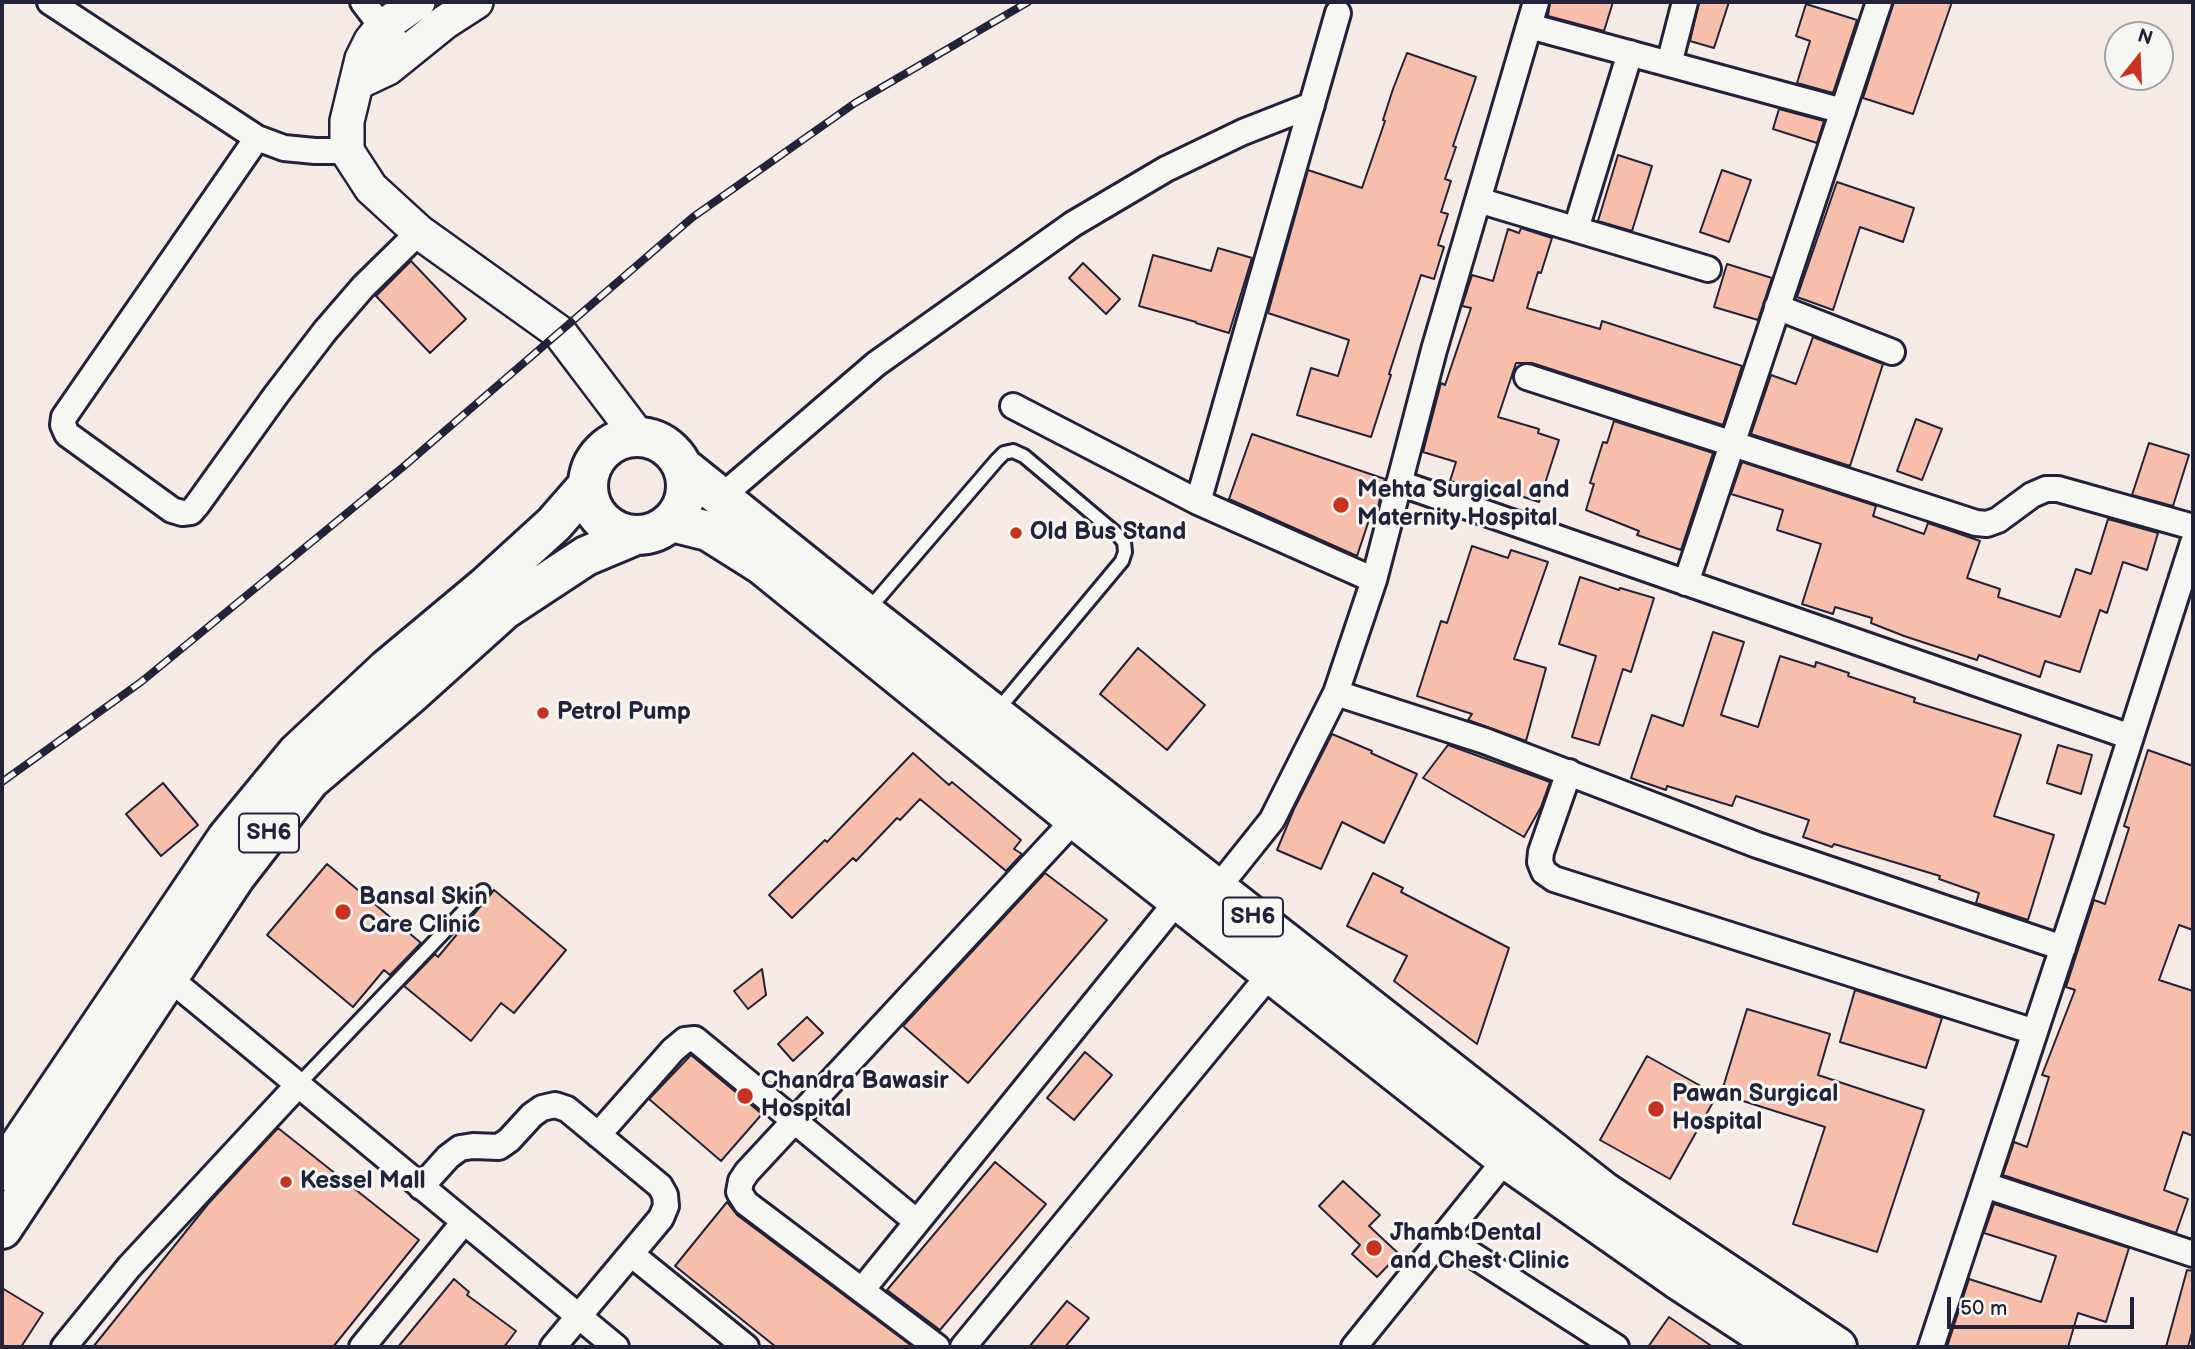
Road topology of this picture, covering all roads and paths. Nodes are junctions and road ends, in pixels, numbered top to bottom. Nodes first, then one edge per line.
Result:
1 (50, 2) edge
2 (418, 2) edge
3 (476, 2) edge
4 (1536, 2) edge
5 (1685, 2) edge
6 (1879, 2) edge
7 (1338, 13) dead end
8 (373, 14) edge
9 (1529, 26) junction
10 (408, 52) junction
11 (1630, 53) junction
12 (1669, 64) junction
13 (356, 83) junction
14 (1312, 105) junction
15 (1843, 111) junction
16 (257, 138) junction
17 (347, 151) junction
18 (1478, 200) junction
19 (1576, 229) junction
20 (419, 232) junction
21 (1708, 269) dead end
22 (1777, 307) junction
23 (1892, 352) dead end
24 (1527, 377) dead end
25 (1013, 406) dead end
26 (638, 436) junction
27 (1732, 444) junction
28 (683, 467) junction
29 (1399, 483) junction
30 (588, 485) junction
31 (721, 497) junction
32 (1198, 502) junction
33 (672, 522) junction
34 (2193, 527) edge
35 (636, 535) junction
36 (2193, 543) edge
37 (1374, 580) junction
38 (1686, 583) junction
39 (865, 613) junction
40 (1336, 693) junction
41 (984, 726) junction
42 (2131, 737) junction
43 (1569, 772) junction
44 (1075, 819) junction
45 (483, 891) dead end
46 (1198, 901) junction
47 (2063, 948) junction
48 (1271, 973) junction
49 (169, 978) junction
50 (2035, 1032) junction
51 (298, 1085) junction
52 (794, 1122) junction
53 (598, 1135) junction
54 (1517, 1145) junction
55 (2, 1171) edge
56 (1984, 1185) junction
57 (421, 1186) junction
58 (464, 1222) junction
59 (917, 1222) junction
60 (2, 1229) edge
61 (1443, 1236) junction
62 (2192, 1250) edge
63 (631, 1254) junction
64 (862, 1290) junction
65 (580, 1317) junction
66 (968, 1346) edge
67 (64, 1347) edge
68 (362, 1347) edge
69 (553, 1347) edge
70 (616, 1347) edge
71 (746, 1347) edge
72 (937, 1347) edge
73 (1353, 1347) edge
74 (1616, 1347) edge
75 (1781, 1347) edge
76 (1837, 1347) edge
77 (1931, 1347) edge

1 - 16 street
2 - 8 street
3 - 10 street
4 - 9 street
5 - 12 street
6 - 15 street
7 - 14 street
8 - 10 street
8 - 13 street
9 - 11 street
9 - 18 street
10 - 13 street
11 - 12 street
11 - 19 street
12 - 15 street
13 - 17 street
14 - 31 street
14 - 32 street
15 - 22 street
16 - 17 street
16 - 20 street
17 - 20 street
18 - 19 street
18 - 29 street
19 - 21 street
20 - 26 street
22 - 23 street
22 - 27 street
24 - 27 street
25 - 32 street
26 - 28 main road, SH6
26 - 30 main road, SH6
27 - 34 street
27 - 38 street
28 - 31 main road, SH6
28 - 33 main road
29 - 37 street
29 - 38 street
30 - 35 main road
30 - 55 main road, SH6
31 - 39 main road, SH6
32 - 37 street
33 - 35 main road, SH6
33 - 41 main road, SH6
35 - 49 main road, SH6
36 - 42 street
37 - 40 street
38 - 42 street
39 - 41 main road, SH6
39 - 41 lane
40 - 43 street
40 - 46 street
41 - 44 main road, SH6
41 - 46 main road, SH6
42 - 47 street
43 - 47 street
43 - 50 street
44 - 46 main road, SH6
44 - 52 street
45 - 51 lane
46 - 48 main road, SH6
46 - 54 main road, SH6
46 - 59 street
47 - 50 street
48 - 54 main road, SH6
48 - 66 street
49 - 51 street
49 - 60 main road, SH6
50 - 56 street
51 - 57 street
51 - 67 street
52 - 53 street
52 - 59 street
52 - 64 street
53 - 57 street
53 - 63 street
54 - 61 street
54 - 75 main road, SH6
54 - 76 main road, SH6
56 - 62 street
56 - 77 street
57 - 58 street
58 - 65 street
58 - 68 street
59 - 64 street
61 - 73 street
61 - 74 street
63 - 65 street
63 - 71 street
64 - 72 street
65 - 69 street
65 - 70 street

